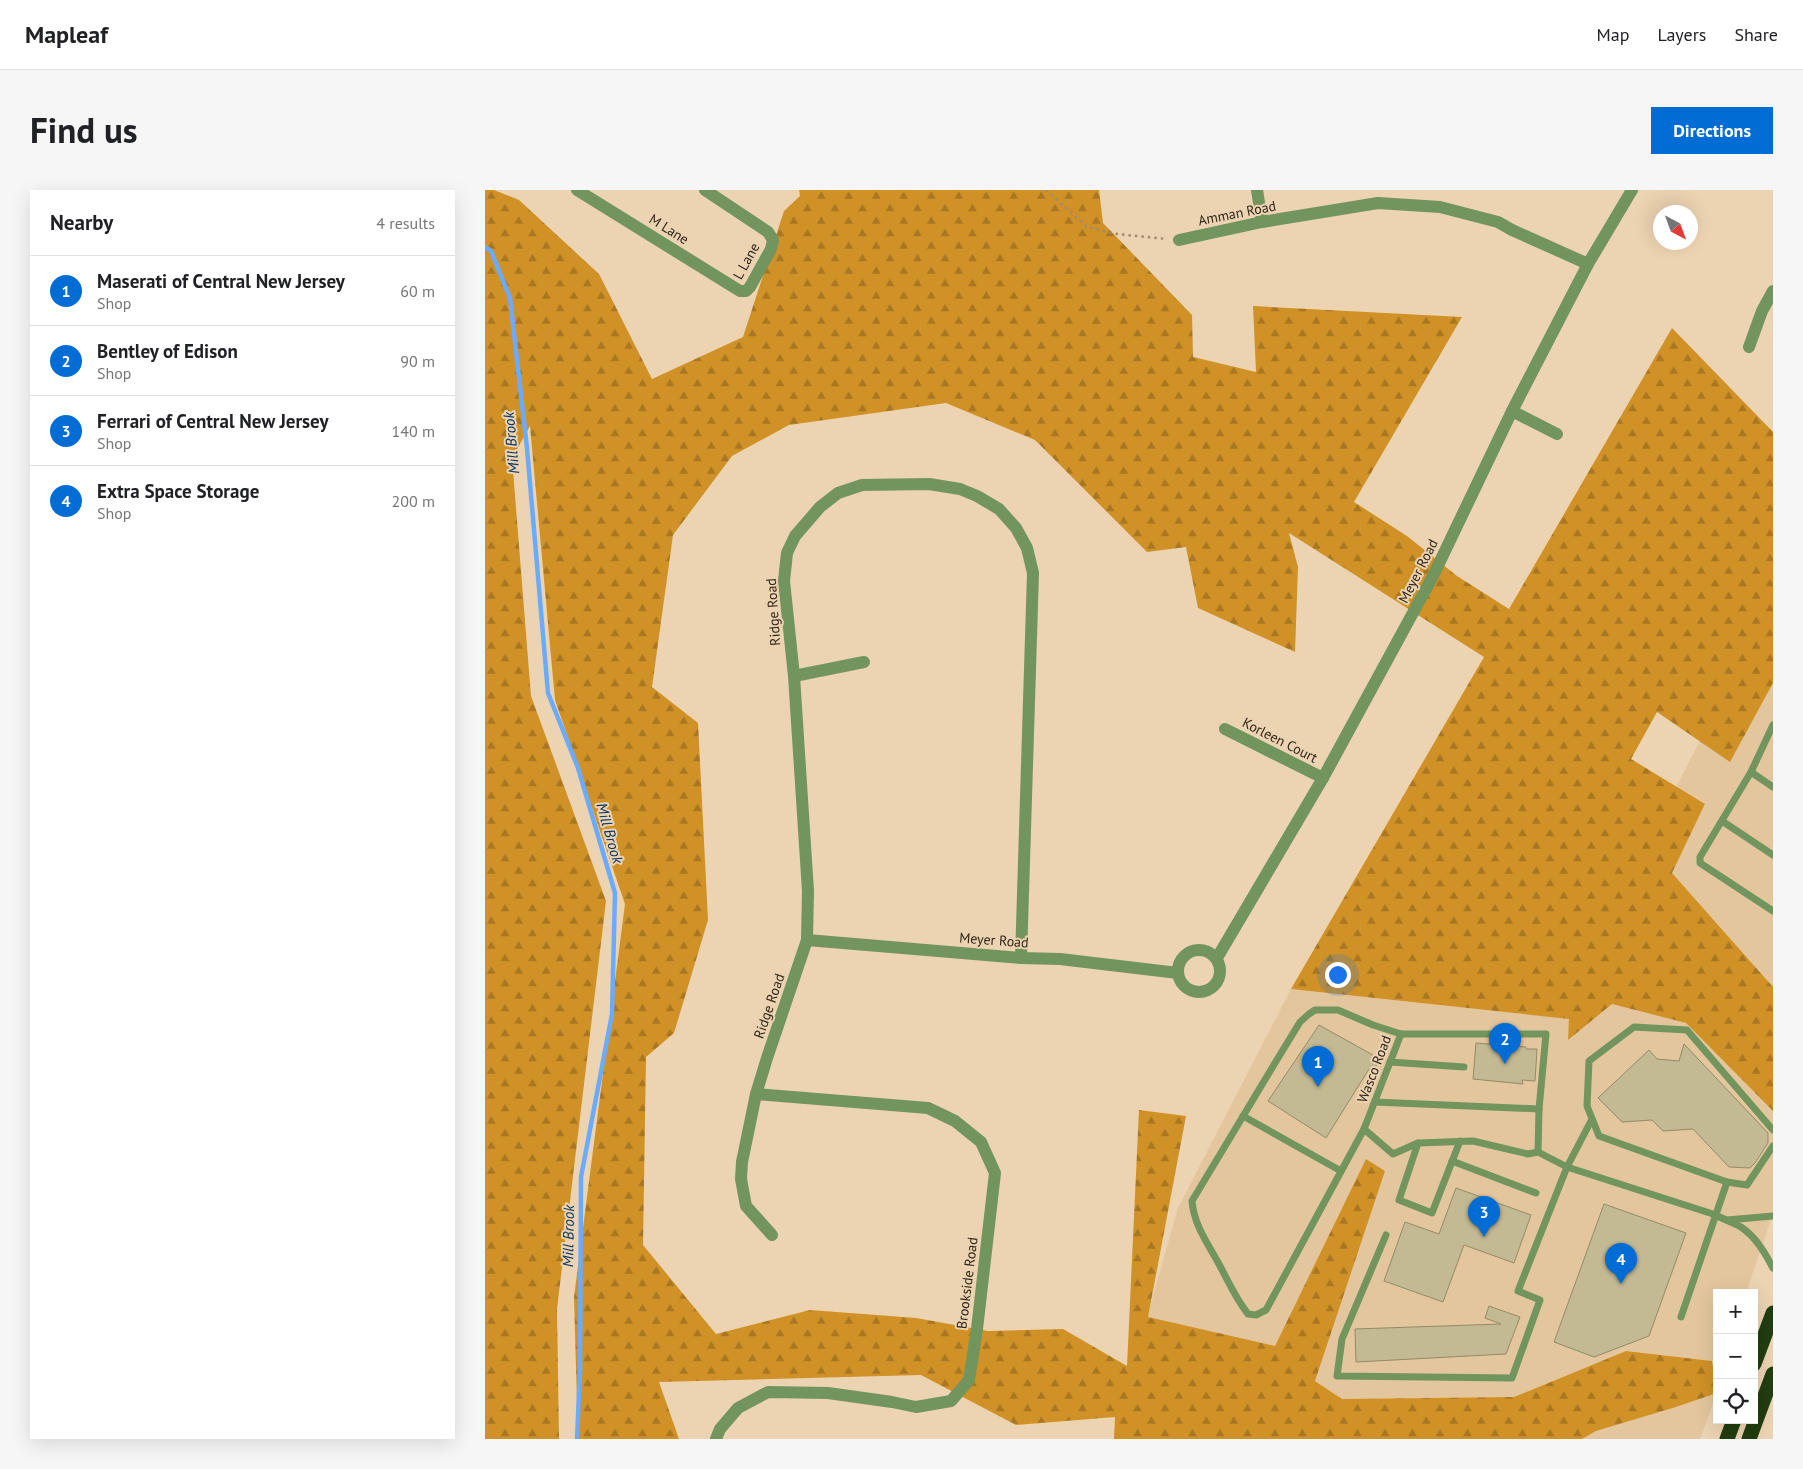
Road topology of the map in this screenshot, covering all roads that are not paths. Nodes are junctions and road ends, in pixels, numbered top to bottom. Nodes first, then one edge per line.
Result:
1 (705, 190) edge
2 (1257, 190) edge
3 (1632, 190) edge
4 (582, 191) edge
5 (1262, 222) junction
6 (1179, 240) road end
7 (1588, 264) junction
8 (746, 291) joint
9 (1773, 291) edge
10 (1749, 347) dead end
11 (1512, 411) junction
12 (1557, 434) dead end
13 (864, 662) dead end
14 (794, 676) junction
15 (1773, 724) edge
16 (1225, 729) dead end
17 (1751, 772) junction
18 (1323, 778) junction
19 (1773, 787) edge
20 (1722, 821) junction
21 (1773, 854) edge
22 (1773, 911) edge
23 (807, 940) junction
24 (1021, 958) junction
25 (1217, 958) junction
26 (1178, 973) junction
27 (1401, 1034) junction
28 (1390, 1062) junction
29 (1463, 1067) dead end
30 (756, 1094) junction
31 (1375, 1102) junction
32 (1539, 1109) junction
33 (1243, 1116) junction
34 (1592, 1119) junction
35 (1364, 1130) junction
36 (1773, 1130) edge
37 (1460, 1141) junction
38 (1418, 1143) junction
39 (1773, 1146) edge
40 (1538, 1152) junction
41 (1452, 1161) junction
42 (1567, 1167) junction
43 (1341, 1171) junction
44 (1727, 1182) junction
45 (1536, 1192) dead end
46 (1716, 1215) junction
47 (1773, 1216) edge
48 (1724, 1220) junction
49 (772, 1235) dead end
50 (1386, 1235) dead end
51 (1773, 1268) edge
52 (1773, 1313) edge
53 (1681, 1317) dead end
54 (1758, 1353) edge
55 (1773, 1374) edge
56 (1733, 1424) edge
57 (716, 1439) edge
58 (1727, 1439) edge
59 (1749, 1439) edge

1 - 8 street, L Lane
2 - 5 street
3 - 7 street, Meyer Road
4 - 8 street, M Lane
5 - 6 street, Amman Road
5 - 7 street, Amman Road
7 - 11 street, Meyer Road
9 - 10 street
11 - 12 street
11 - 18 street, Meyer Road
13 - 14 street
14 - 23 street, Ridge Road
14 - 24 street, Ridge Road
15 - 17 lane
16 - 18 street, Korleen Court
17 - 19 lane
17 - 20 lane
18 - 25 street, Meyer Road
20 - 21 lane
20 - 22 lane
23 - 24 street, Meyer Road
23 - 30 street, Ridge Road
24 - 26 street, Meyer Road
25 - 26 street
25 - 26 street
27 - 28 lane, Wasco Road
27 - 32 lane, Wasco Road
27 - 33 lane
28 - 29 lane
28 - 31 lane, Wasco Road
30 - 49 street, Ridge Road
30 - 57 street, Brookside Road
31 - 32 lane
31 - 35 lane, Wasco Road
32 - 40 lane, Wasco Road
33 - 43 lane
33 - 43 lane, Wasco Road
34 - 36 lane
34 - 42 lane
34 - 44 lane
35 - 38 lane
35 - 43 lane, Wasco Road
37 - 38 lane
37 - 40 lane
37 - 41 lane
38 - 41 lane
39 - 44 lane
40 - 42 lane
41 - 45 lane
42 - 46 lane
42 - 50 lane
44 - 46 lane
46 - 48 lane
46 - 53 lane
47 - 48 lane
48 - 51 lane
52 - 54 highway
55 - 59 highway
56 - 58 highway

